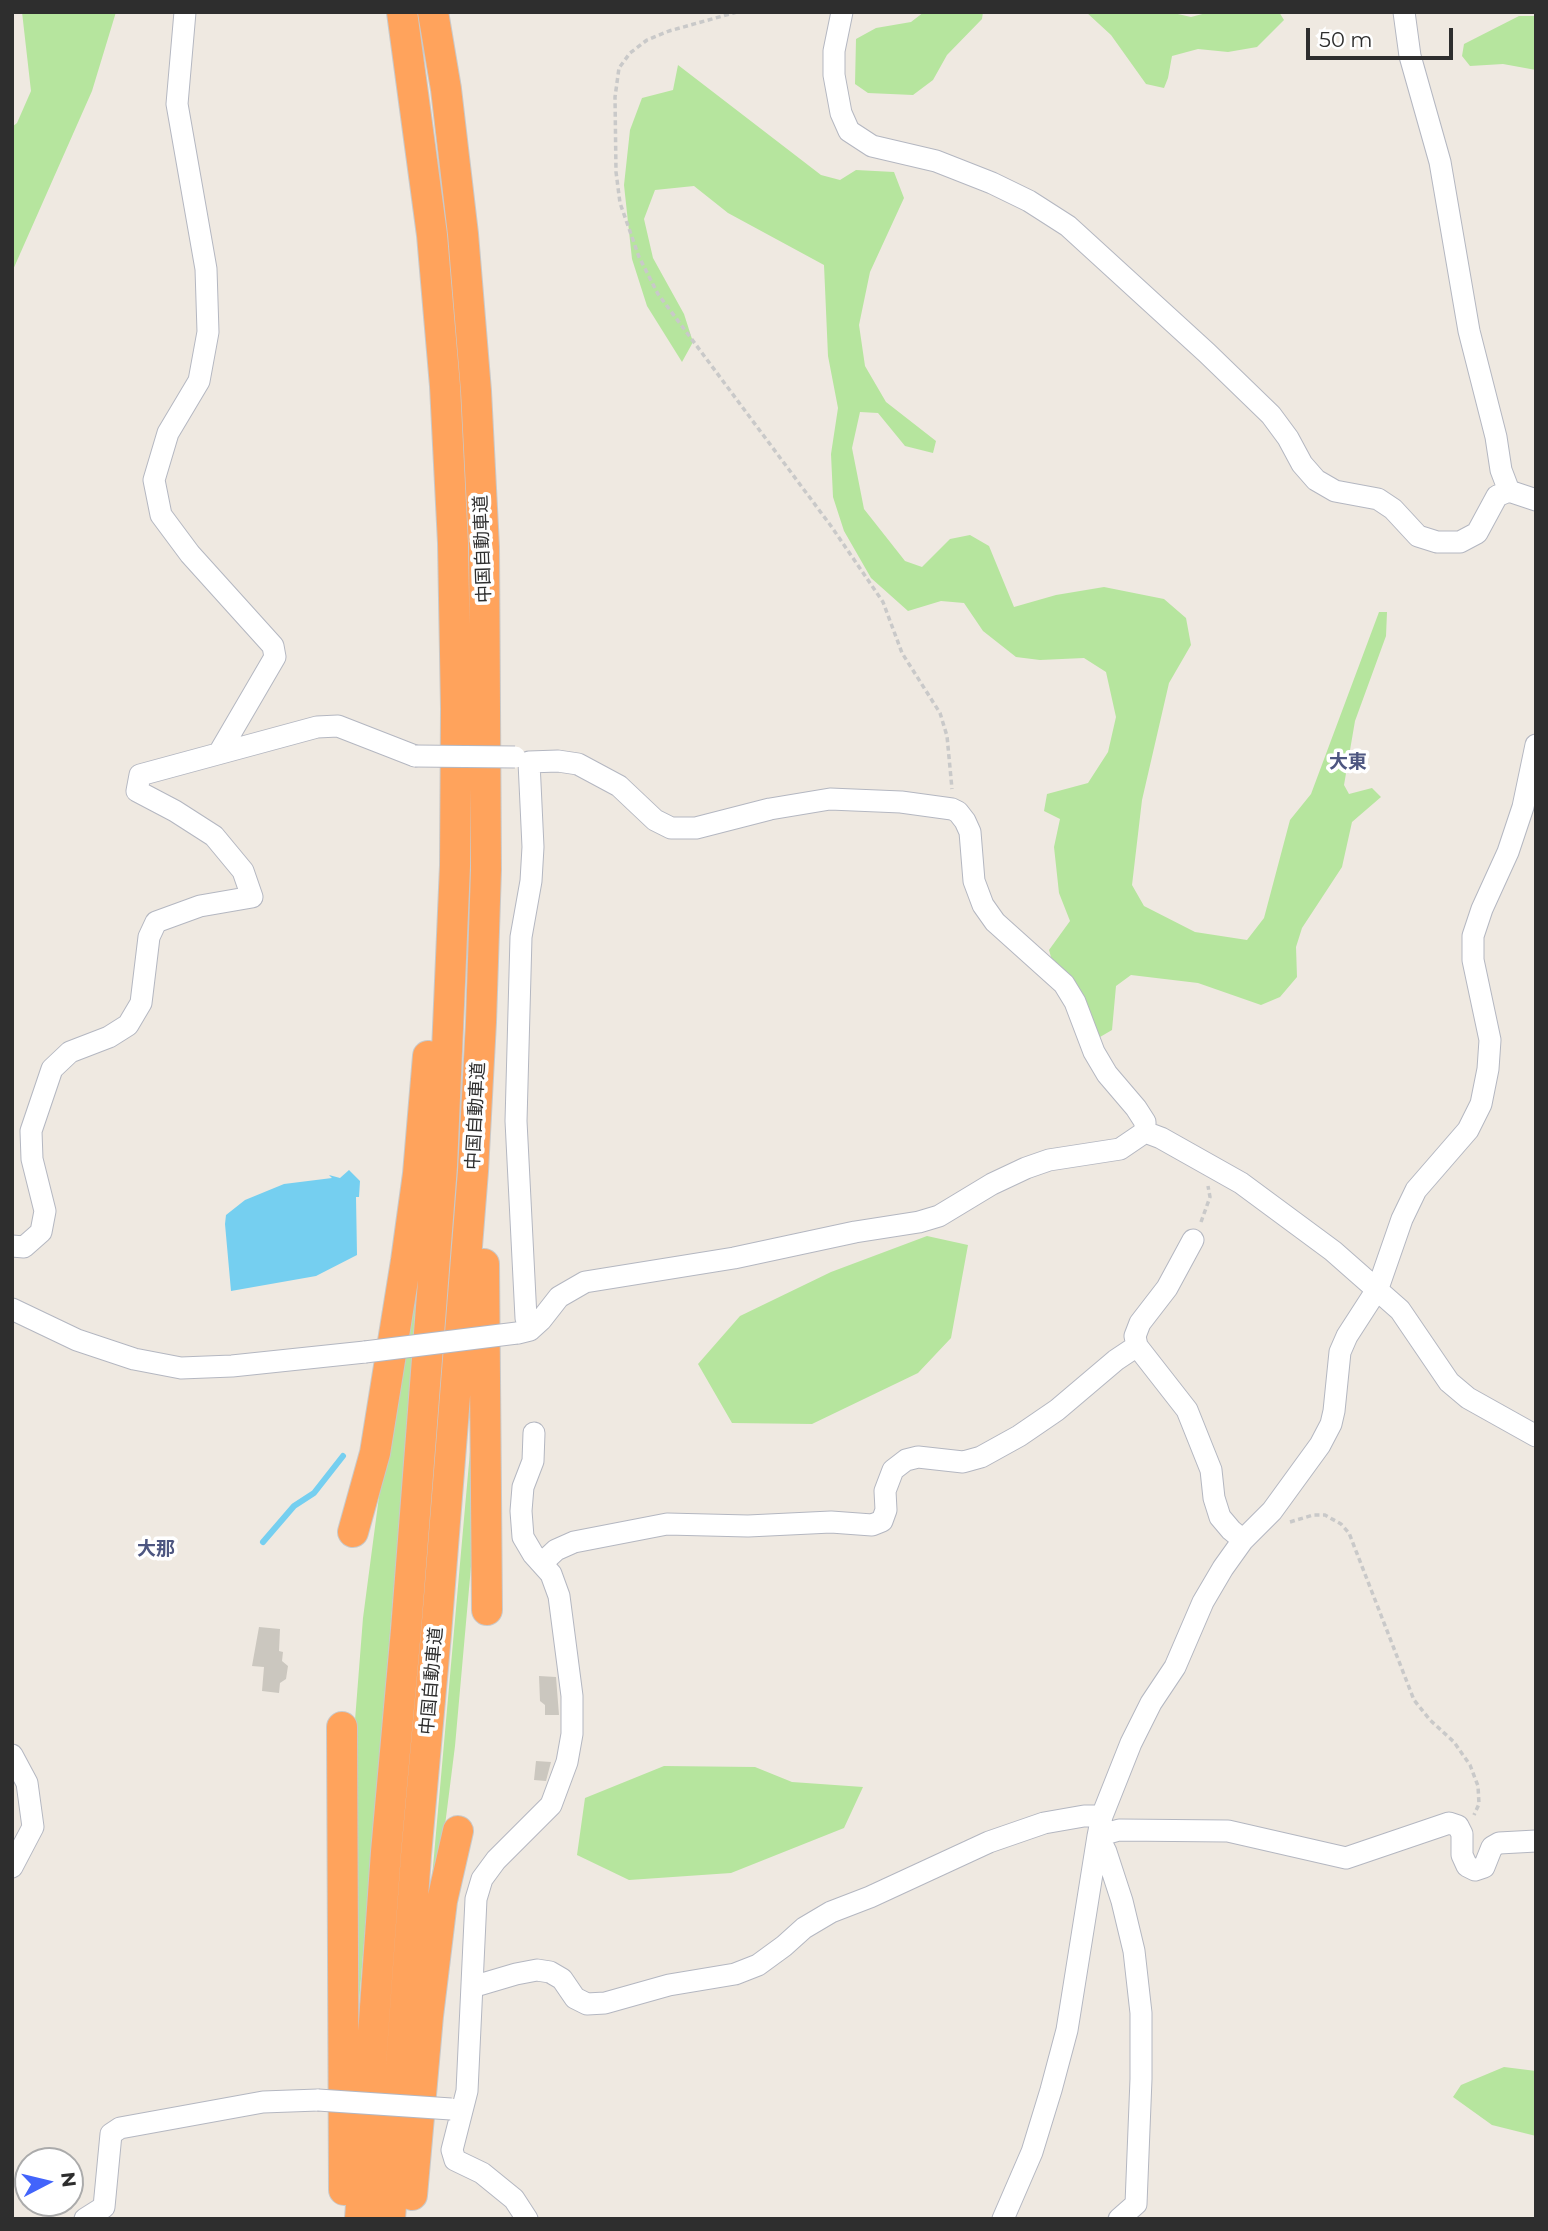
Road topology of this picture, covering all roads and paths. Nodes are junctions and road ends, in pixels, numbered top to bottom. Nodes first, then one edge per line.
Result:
1 (185, 12) edge
2 (402, 12) edge
3 (433, 12) edge
4 (737, 12) edge
5 (842, 12) edge
6 (1404, 12) edge
7 (1509, 491) junction
8 (1536, 500) edge
9 (1536, 745) edge
10 (219, 753) junction
11 (522, 760) junction
12 (952, 809) junction
13 (453, 910) junction
14 (481, 1022) junction
15 (1145, 1132) junction
16 (1195, 1159) junction
17 (1193, 1240) joint
18 (12, 1246) edge
19 (1378, 1288) junction
20 (12, 1308) edge
21 (524, 1331) junction
22 (1137, 1346) junction
23 (534, 1433) dead end
24 (1536, 1436) edge
25 (1261, 1522) junction
26 (353, 1532) dead end
27 (1243, 1539) junction
28 (542, 1563) junction
29 (487, 1610) dead end
30 (342, 1727) dead end
31 (13, 1753) edge
32 (1100, 1826) junction
33 (1458, 1826) junction
34 (458, 1832) dead end
35 (1536, 1841) edge
36 (12, 1867) edge
37 (472, 1987) junction
38 (457, 2110) junction
39 (85, 2219) edge
40 (344, 2219) edge
41 (360, 2219) edge
42 (390, 2219) edge
43 (410, 2219) edge
44 (527, 2219) edge
45 (1003, 2219) edge
46 (1119, 2219) edge

1 - 10 street
2 - 13 highway, 中国自動車道
3 - 14 highway, 中国自動車道
4 - 12 path
5 - 7 street
6 - 7 street
7 - 8 street
9 - 19 street
10 - 11 street, bridge
10 - 18 street
11 - 12 street
11 - 21 street
12 - 15 street
13 - 26 highway
13 - 41 highway, 中国自動車道
14 - 29 highway
14 - 42 highway, 中国自動車道
15 - 16 street
15 - 21 street
16 - 17 path
16 - 19 street
17 - 22 street
19 - 24 street
19 - 25 street
20 - 21 street, bridge
22 - 27 street
22 - 28 street
23 - 28 street
25 - 27 street
25 - 33 path
27 - 32 street
28 - 37 street
30 - 40 highway
31 - 36 street
32 - 33 street
32 - 37 street
32 - 45 street
32 - 46 street
33 - 35 street
34 - 43 highway
37 - 38 street
38 - 39 street, bridge
38 - 44 street

